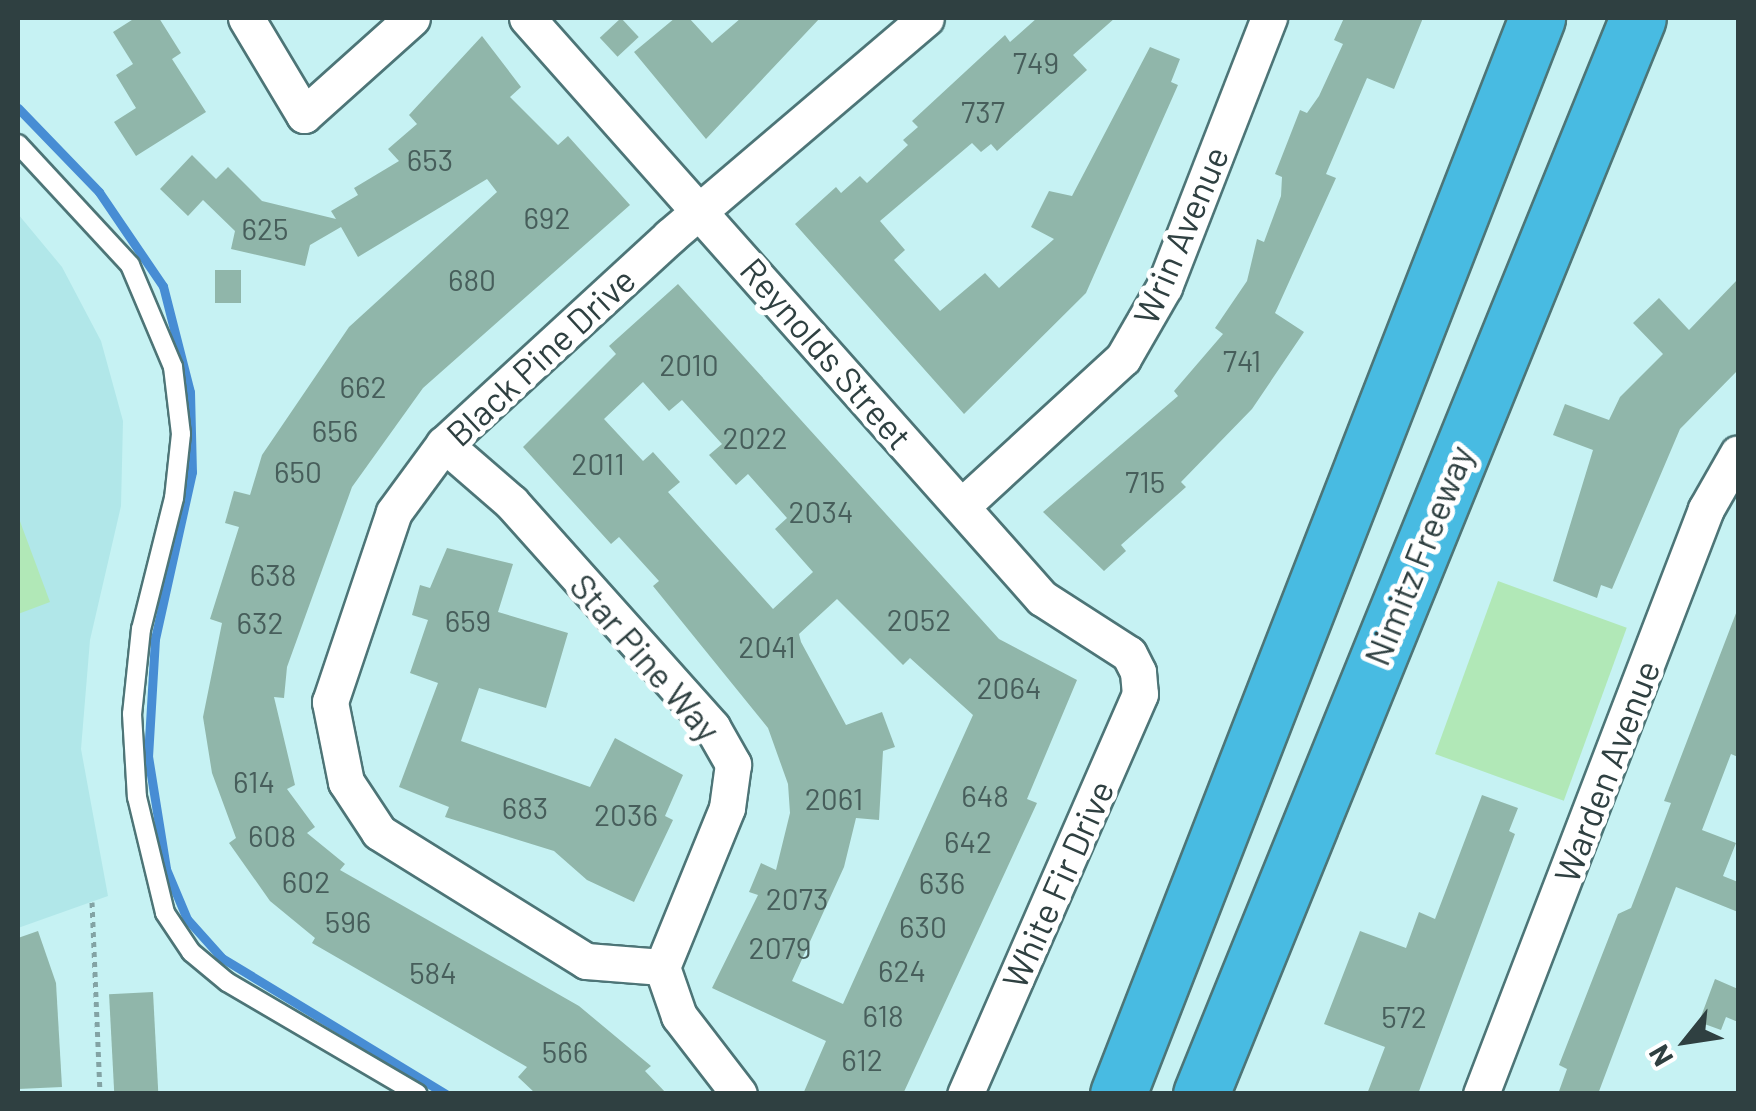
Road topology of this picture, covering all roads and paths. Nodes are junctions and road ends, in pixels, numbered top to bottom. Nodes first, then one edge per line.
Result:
1 (246, 18) edge
2 (412, 18) edge
3 (527, 18) edge
4 (926, 18) edge
5 (1268, 18) edge
6 (1536, 18) edge
7 (1638, 18) edge
8 (18, 144) edge
9 (703, 213) junction
10 (444, 444) junction
11 (1738, 453) edge
12 (962, 506) junction
13 (1138, 672) joint
14 (92, 902) dead end
15 (662, 967) junction
16 (100, 1094) edge
17 (418, 1094) edge
18 (740, 1094) edge
19 (965, 1094) edge
20 (1118, 1094) edge
21 (1201, 1094) edge
22 (1481, 1094) edge

1 - 2 street
3 - 9 street, Reynolds Street
4 - 9 street, Black Pine Drive
5 - 12 street, Wrin Avenue
6 - 20 highway
7 - 21 highway, Nimitz Freeway
8 - 17 lane
9 - 10 street, Black Pine Drive
9 - 12 street, Reynolds Street
10 - 15 street, Star Pine Way
10 - 15 street, Black Pine Drive
11 - 22 street, Warden Avenue
12 - 13 street, Reynolds Street
13 - 19 street, White Fir Drive
14 - 16 path
15 - 18 street

